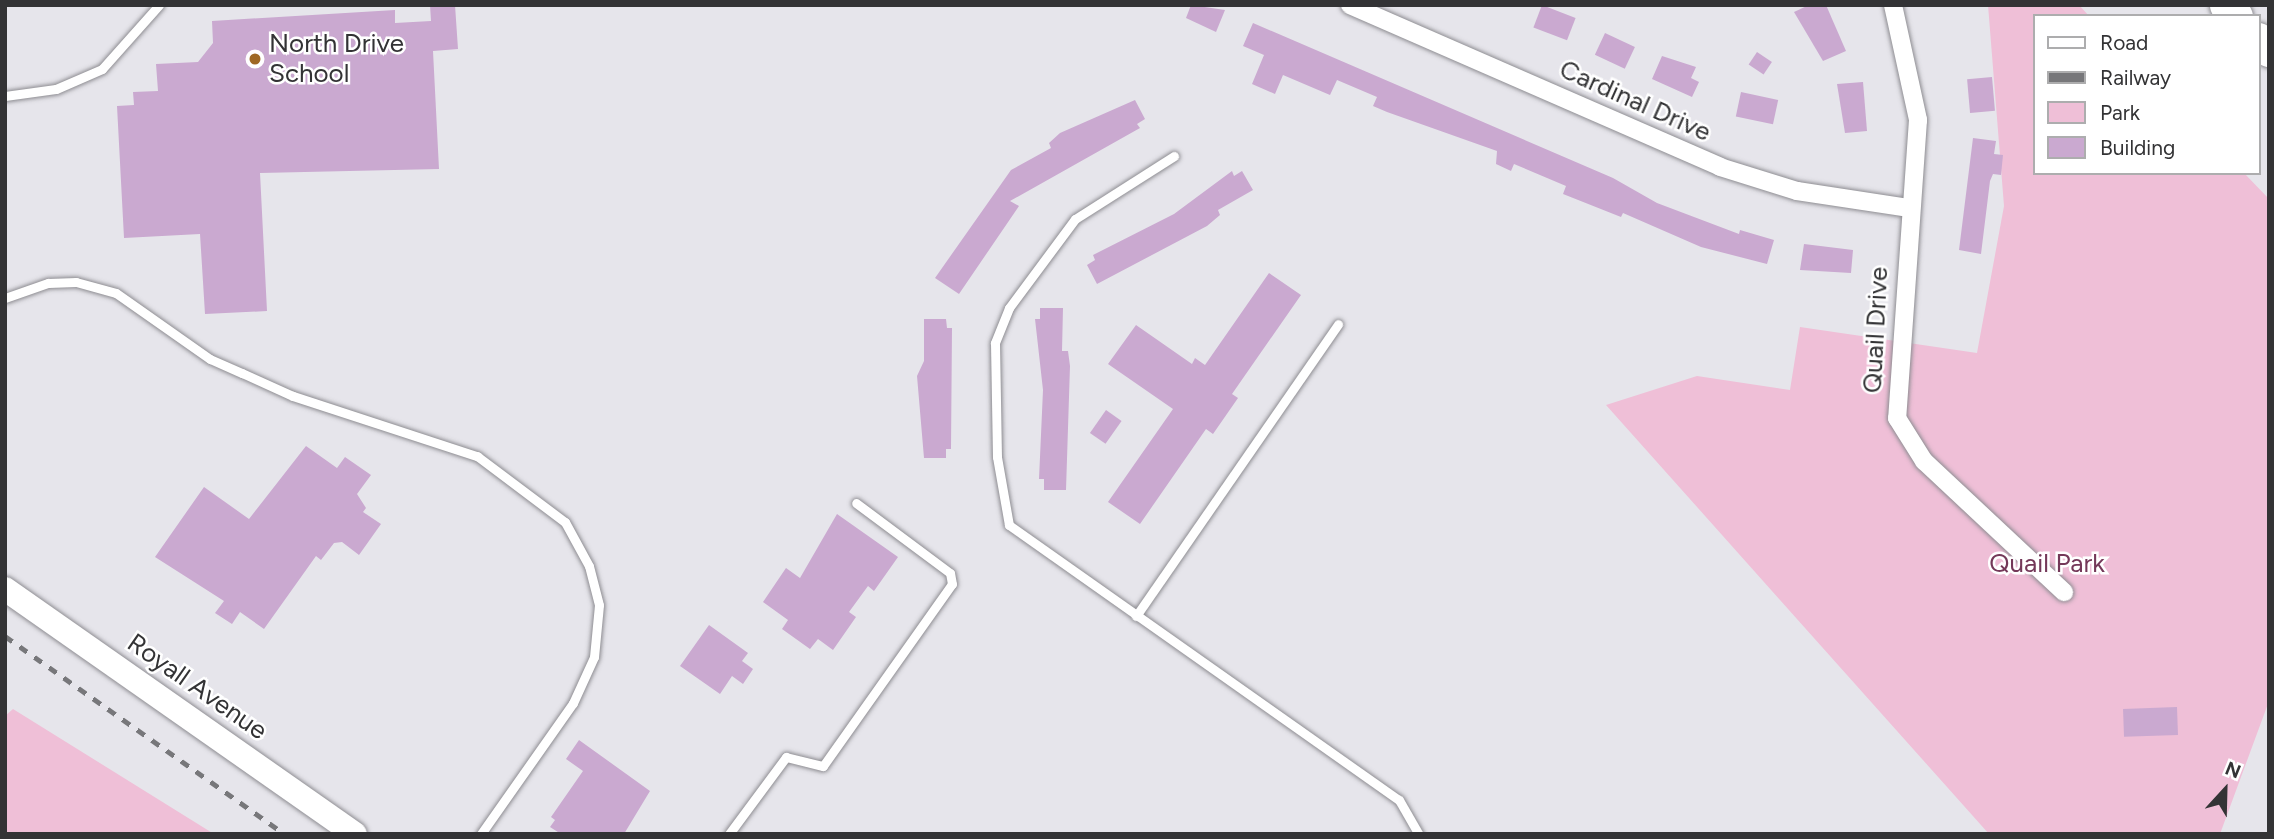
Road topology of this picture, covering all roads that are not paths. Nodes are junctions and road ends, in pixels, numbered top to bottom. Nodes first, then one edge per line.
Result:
1 (159, 5) edge
2 (1350, 5) edge
3 (1893, 5) edge
4 (5, 96) edge
5 (1174, 156) dead end
6 (1910, 208) junction
7 (5, 298) edge
8 (1338, 324) dead end
9 (856, 503) dead end
10 (5, 589) edge
11 (2064, 592) dead end
12 (1136, 616) junction
13 (355, 834) edge
14 (481, 834) edge
15 (729, 834) edge
16 (1419, 834) edge

1 - 4 lane
2 - 6 street, Cardinal Drive
3 - 6 street, Quail Drive
5 - 12 lane
6 - 11 street, Quail Drive
7 - 14 lane
8 - 12 lane
9 - 15 lane
10 - 13 street, Royall Avenue
12 - 16 lane

